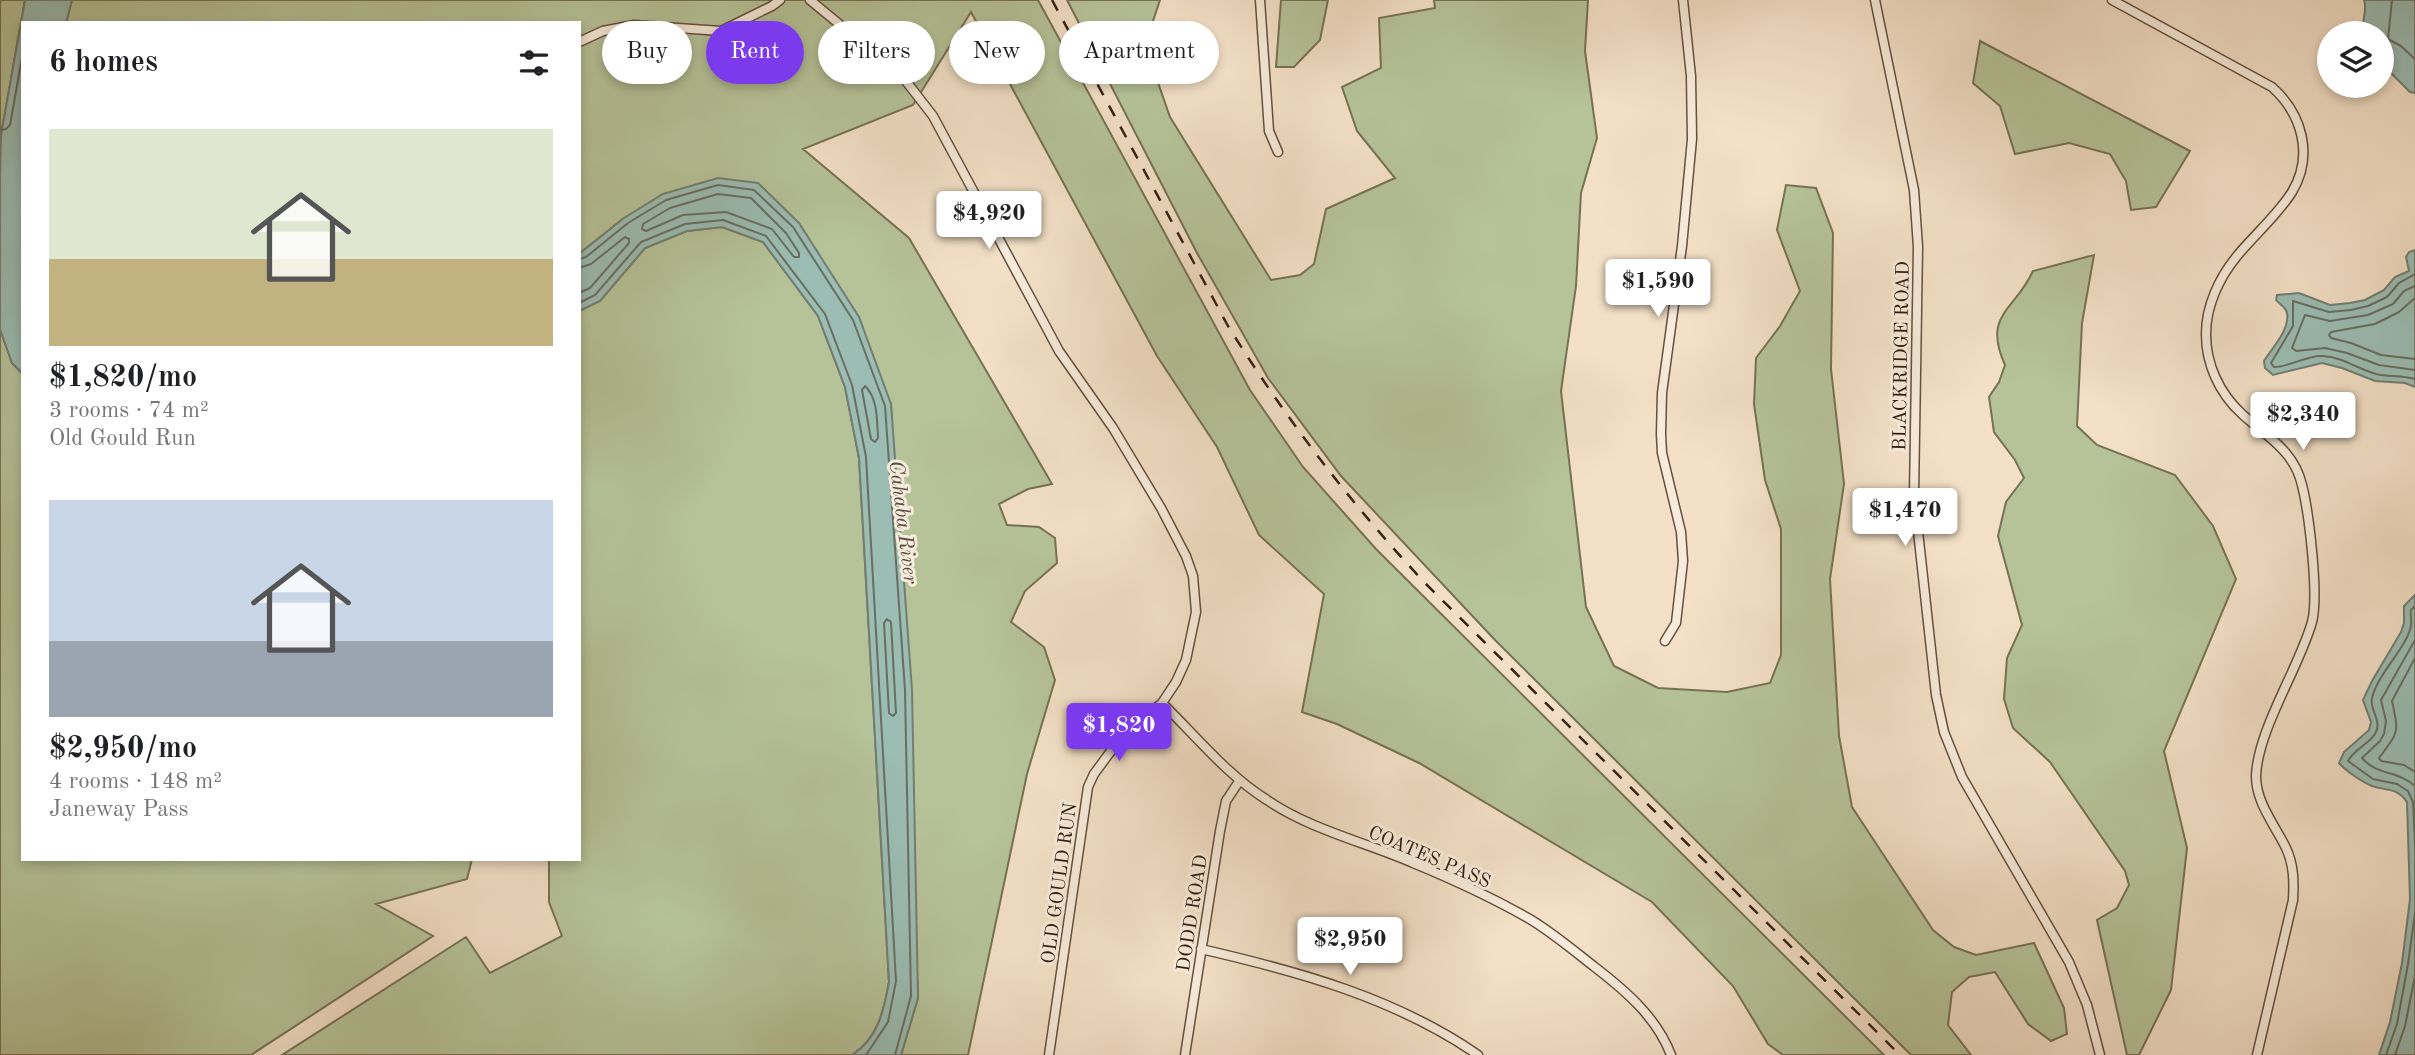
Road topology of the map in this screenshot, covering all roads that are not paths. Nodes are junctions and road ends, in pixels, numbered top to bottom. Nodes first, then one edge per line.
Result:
1 (780, 0) edge
2 (810, 0) edge
3 (1260, 0) edge
4 (1683, 0) edge
5 (1875, 0) edge
6 (2112, 0) edge
7 (581, 41) edge
8 (1278, 152) dead end
9 (1665, 642) dead end
10 (1162, 703) junction
11 (1240, 780) junction
12 (1201, 949) junction
13 (1049, 1055) edge
14 (1185, 1055) edge
15 (1478, 1055) edge
16 (1671, 1055) edge
17 (2100, 1055) edge
18 (2256, 1055) edge

1 - 7 street
2 - 10 street, OLD GOULD RUN
3 - 8 street
4 - 9 street
5 - 17 street, BLACKRIDGE ROAD
6 - 18 street
10 - 11 street, COATES PASS
10 - 13 street, OLD GOULD RUN
11 - 12 street, DODD ROAD
11 - 16 street, COATES PASS
12 - 14 street, DODD ROAD
12 - 15 street

